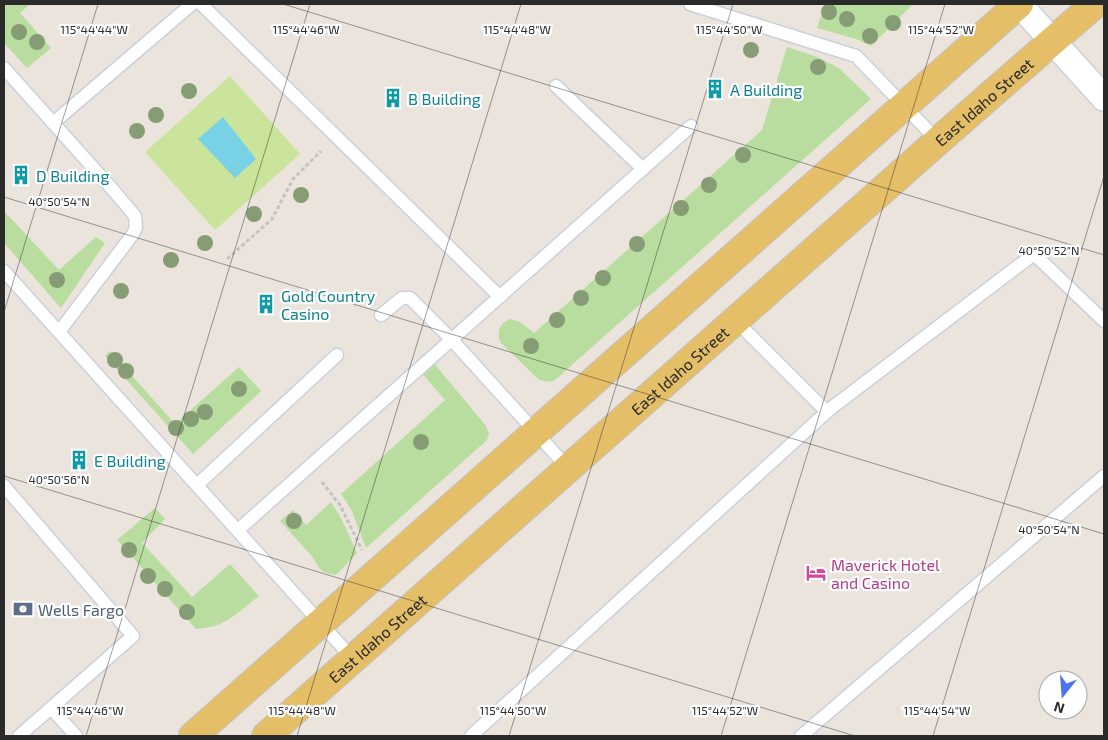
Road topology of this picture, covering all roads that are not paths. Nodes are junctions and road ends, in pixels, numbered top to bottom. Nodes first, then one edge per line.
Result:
1 (192, 4) edge
2 (201, 4) edge
3 (690, 4) edge
4 (1019, 4) edge
5 (1095, 4) edge
6 (1053, 41) junction
7 (4, 68) edge
8 (556, 86) dead end
9 (1104, 98) edge
10 (905, 106) junction
11 (53, 123) junction
12 (691, 126) dead end
13 (938, 141) junction
14 (643, 170) junction
15 (4, 271) edge
16 (500, 297) junction
17 (381, 315) dead end
18 (735, 320) junction
19 (1104, 321) edge
20 (59, 332) junction
21 (452, 340) junction
22 (338, 355) dead end
23 (827, 412) junction
24 (536, 433) junction
25 (568, 468) junction
26 (1104, 476) edge
27 (197, 485) junction
28 (4, 486) edge
29 (238, 530) junction
30 (321, 623) junction
31 (353, 659) junction
32 (51, 708) junction
33 (20, 736) edge
34 (76, 736) edge
35 (193, 736) edge
36 (266, 736) edge
37 (471, 736) edge
38 (801, 736) edge

1 - 11 lane
2 - 16 lane
3 - 10 lane
4 - 6 street
4 - 10 main road
5 - 6 main road, East Idaho Street
6 - 9 street
6 - 13 main road, East Idaho Street
7 - 11 lane
8 - 14 lane
10 - 13 lane
10 - 24 main road
11 - 20 lane
12 - 14 lane
13 - 18 main road, East Idaho Street
14 - 16 lane
15 - 20 lane
16 - 21 lane
17 - 21 lane
18 - 23 lane
18 - 25 main road, East Idaho Street
19 - 23 lane
20 - 27 lane
21 - 24 lane
21 - 29 lane
22 - 27 lane
23 - 37 lane
24 - 25 lane
24 - 30 main road
25 - 31 main road, East Idaho Street
26 - 38 lane
27 - 29 lane
28 - 32 lane
29 - 30 lane
30 - 31 lane
30 - 35 main road
31 - 36 main road, East Idaho Street
32 - 33 lane
32 - 34 lane

